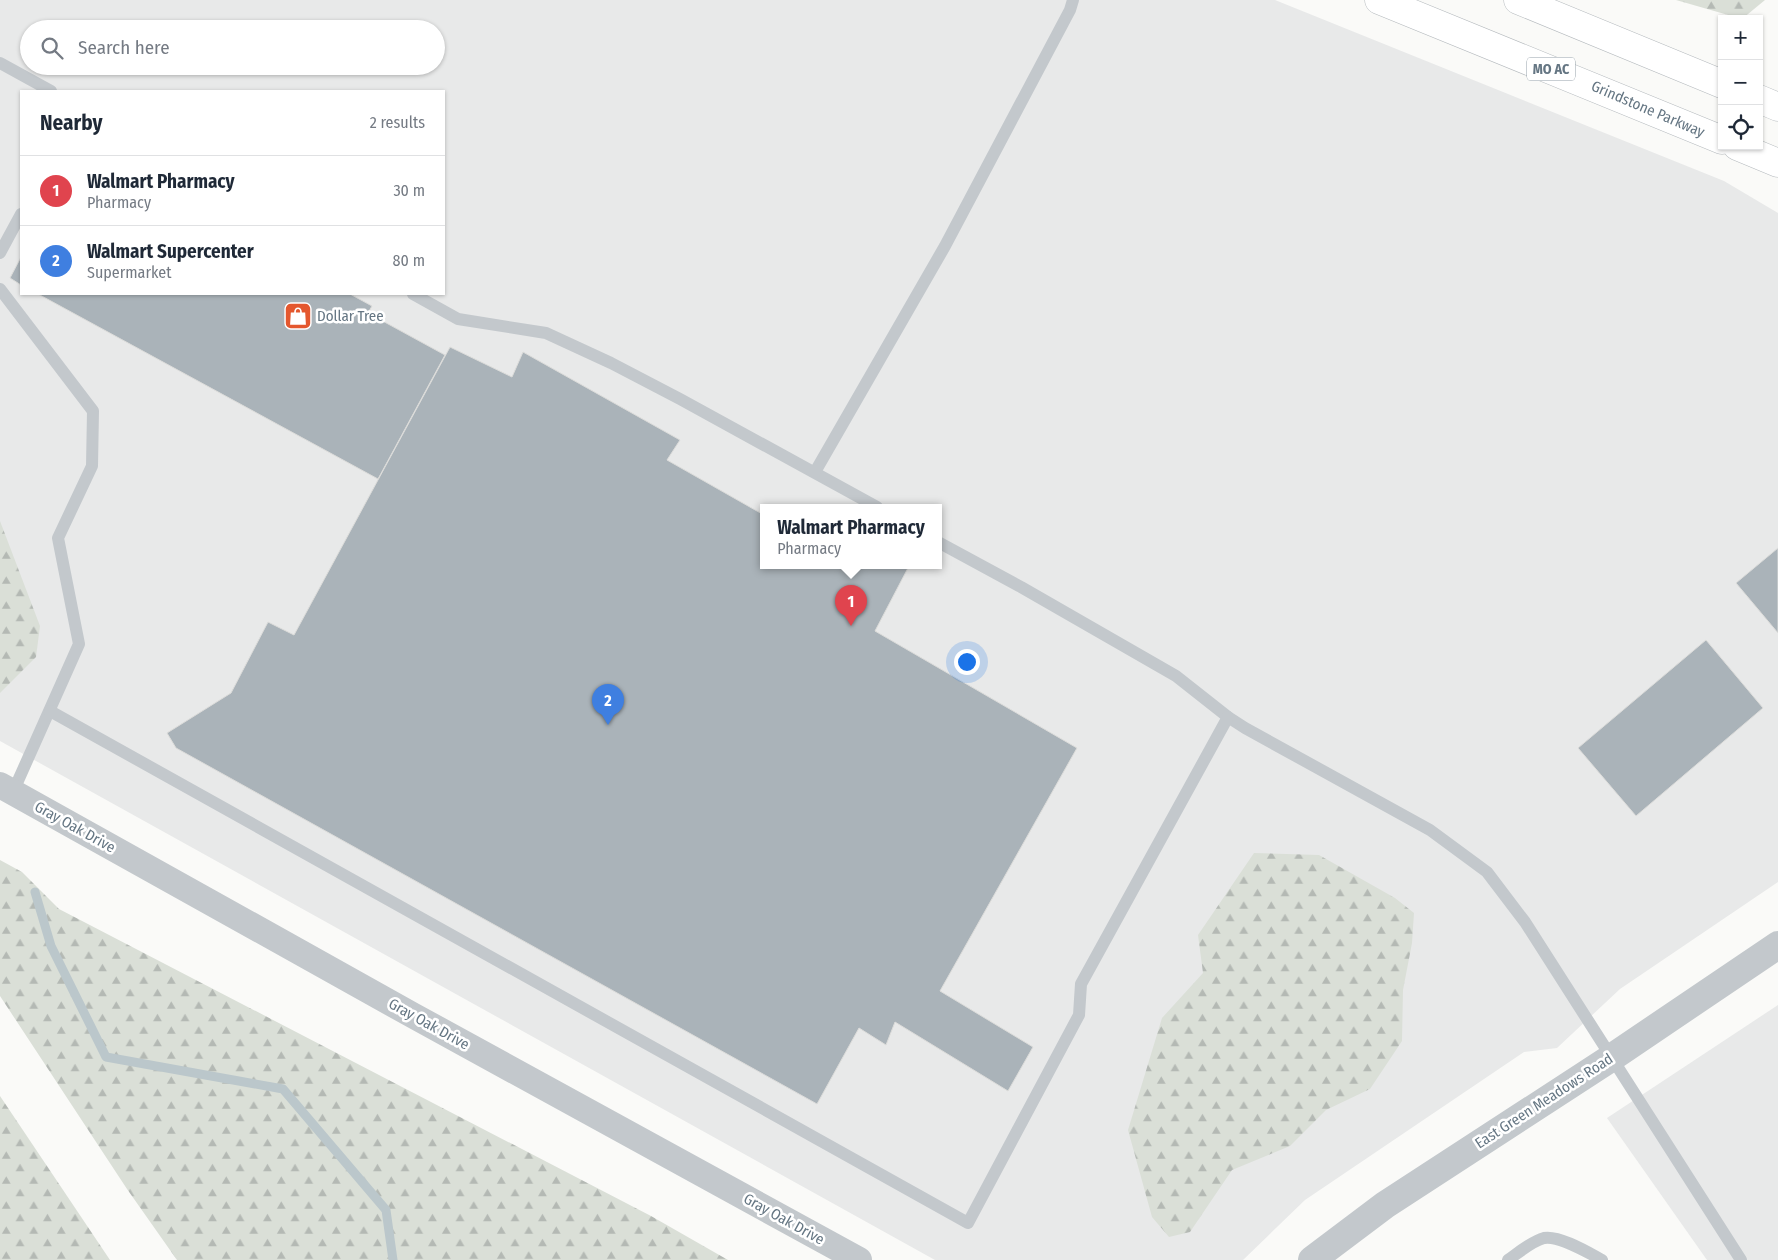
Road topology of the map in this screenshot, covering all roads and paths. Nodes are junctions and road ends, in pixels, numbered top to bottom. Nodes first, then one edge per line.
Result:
1 (1073, 0) edge
2 (1379, 0) edge
3 (1518, 0) edge
4 (0, 63) edge
5 (20, 74) edge
6 (22, 75) edge
7 (1718, 82) edge
8 (49, 90) edge
9 (1763, 101) edge
10 (1778, 107) edge
11 (1718, 138) edge
12 (1745, 150) edge
13 (1778, 164) edge
14 (20, 216) edge
15 (0, 253) edge
16 (0, 288) edge
17 (415, 295) edge
18 (816, 472) junction
19 (872, 504) edge
20 (942, 544) edge
21 (50, 711) junction
22 (1228, 717) junction
23 (6, 789) edge
24 (1778, 945) edge
25 (1611, 1058) junction
26 (860, 1260) edge
27 (1312, 1260) edge
28 (1508, 1260) edge
29 (1602, 1260) edge
30 (1742, 1260) edge

1 - 18 lane
2 - 11 main road, Grindstone Parkway / MO AC
3 - 7 main road
4 - 5 lane
6 - 8 lane
9 - 10 main road
12 - 13 main road
14 - 15 lane
16 - 21 lane
17 - 18 lane
18 - 19 lane
20 - 22 lane
21 - 22 lane
21 - 23 lane
22 - 25 lane
23 - 26 street, Gray Oak Drive
24 - 25 street, East Green Meadows Road
25 - 27 street, East Green Meadows Road
25 - 30 lane
28 - 29 lane

